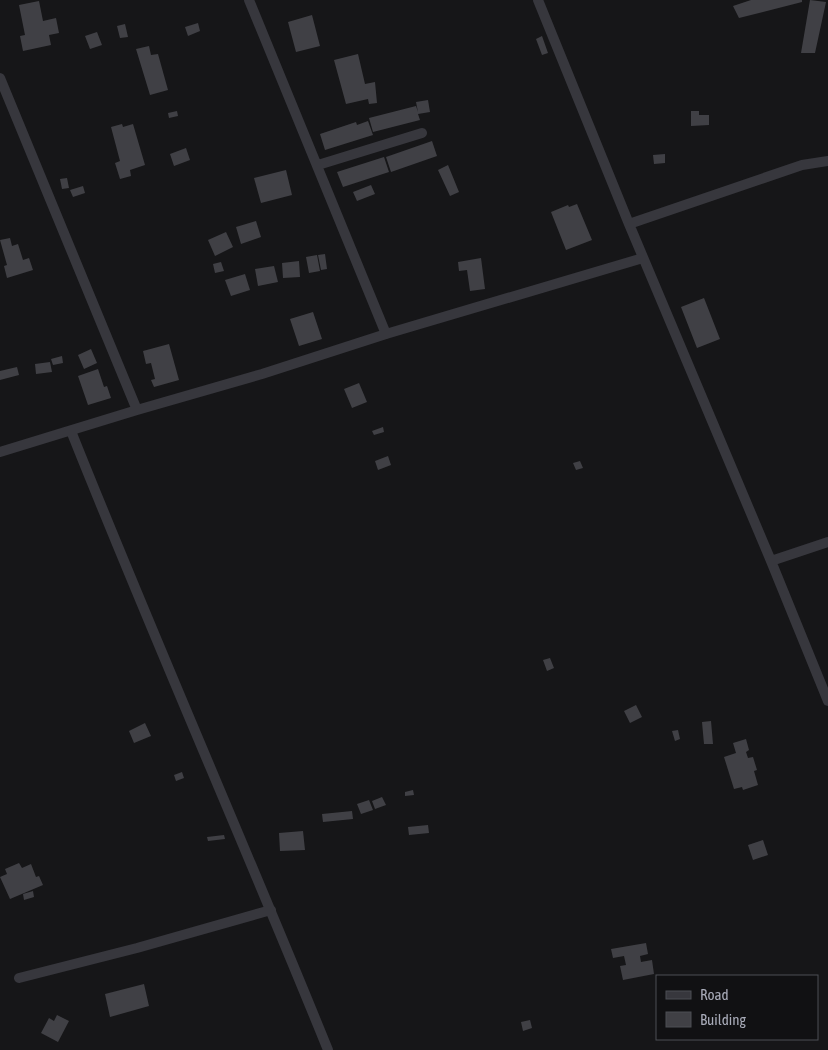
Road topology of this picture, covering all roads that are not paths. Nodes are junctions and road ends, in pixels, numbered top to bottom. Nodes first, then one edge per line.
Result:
1 (249, 0) edge
2 (538, 0) edge
3 (0, 78) edge
4 (422, 133) dead end
5 (828, 162) edge
6 (318, 165) junction
7 (629, 224) junction
8 (643, 258) junction
9 (386, 334) junction
10 (137, 410) junction
11 (71, 432) junction
12 (0, 452) edge
13 (828, 542) edge
14 (771, 561) junction
15 (828, 701) edge
16 (271, 910) junction
17 (19, 978) dead end
18 (328, 1050) edge

1 - 6 street
2 - 7 street
3 - 10 street
4 - 6 street
5 - 7 street
6 - 9 street
7 - 8 street
8 - 9 street
8 - 14 street
9 - 10 street
10 - 11 street
11 - 12 street
11 - 16 street
13 - 14 street
14 - 15 street
16 - 17 street
16 - 18 street

